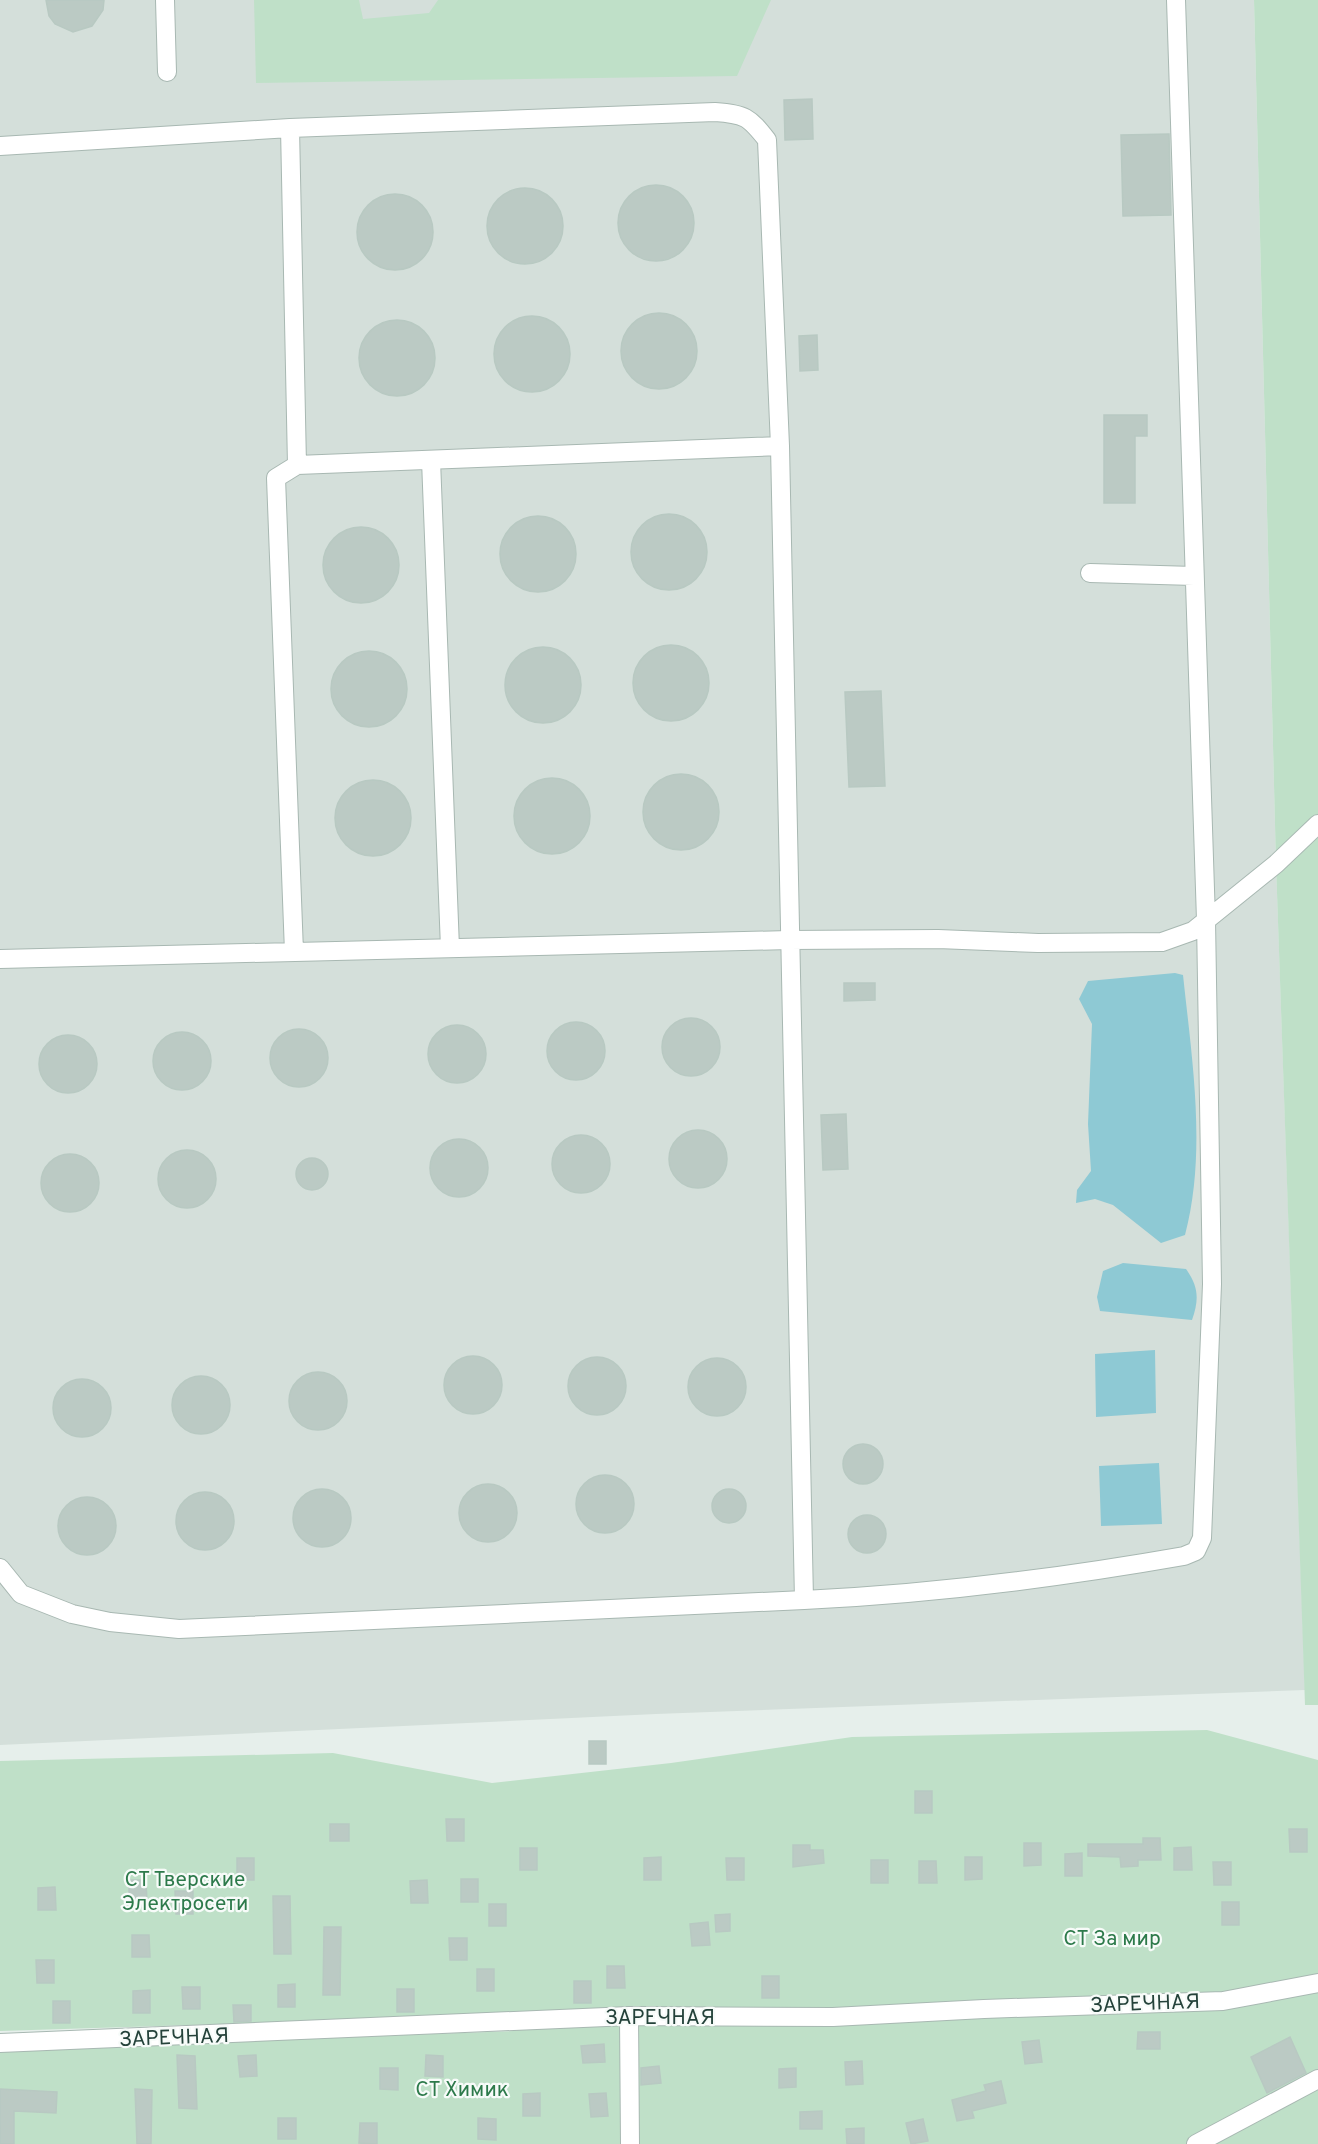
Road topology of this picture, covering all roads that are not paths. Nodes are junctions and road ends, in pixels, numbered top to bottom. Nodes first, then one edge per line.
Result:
1 (165, 0) edge
2 (1176, 0) edge
3 (167, 72) dead end
4 (290, 128) junction
5 (0, 146) edge
6 (780, 446) junction
7 (431, 460) junction
8 (297, 465) junction
9 (1090, 573) dead end
10 (1194, 576) junction
11 (1318, 824) edge
12 (1206, 920) junction
13 (789, 940) junction
14 (450, 948) junction
15 (294, 952) junction
16 (0, 959) edge
17 (0, 1568) edge
18 (804, 1600) junction
19 (1318, 1983) edge
20 (629, 2016) junction
21 (0, 2043) edge
22 (1318, 2079) edge
23 (630, 2144) edge
24 (1196, 2144) edge

1 - 3 street
2 - 10 street
4 - 5 street
4 - 6 street
4 - 8 street
6 - 7 street
6 - 13 street
7 - 8 street
7 - 14 street
8 - 15 street
9 - 10 street
10 - 12 street
11 - 12 street
12 - 13 street
12 - 18 street
13 - 14 street
13 - 18 street
14 - 15 street
15 - 16 street
17 - 18 street
19 - 20 street, ЗАРЕЧНАЯ
20 - 21 street, ЗАРЕЧНАЯ
20 - 23 street
22 - 24 street

